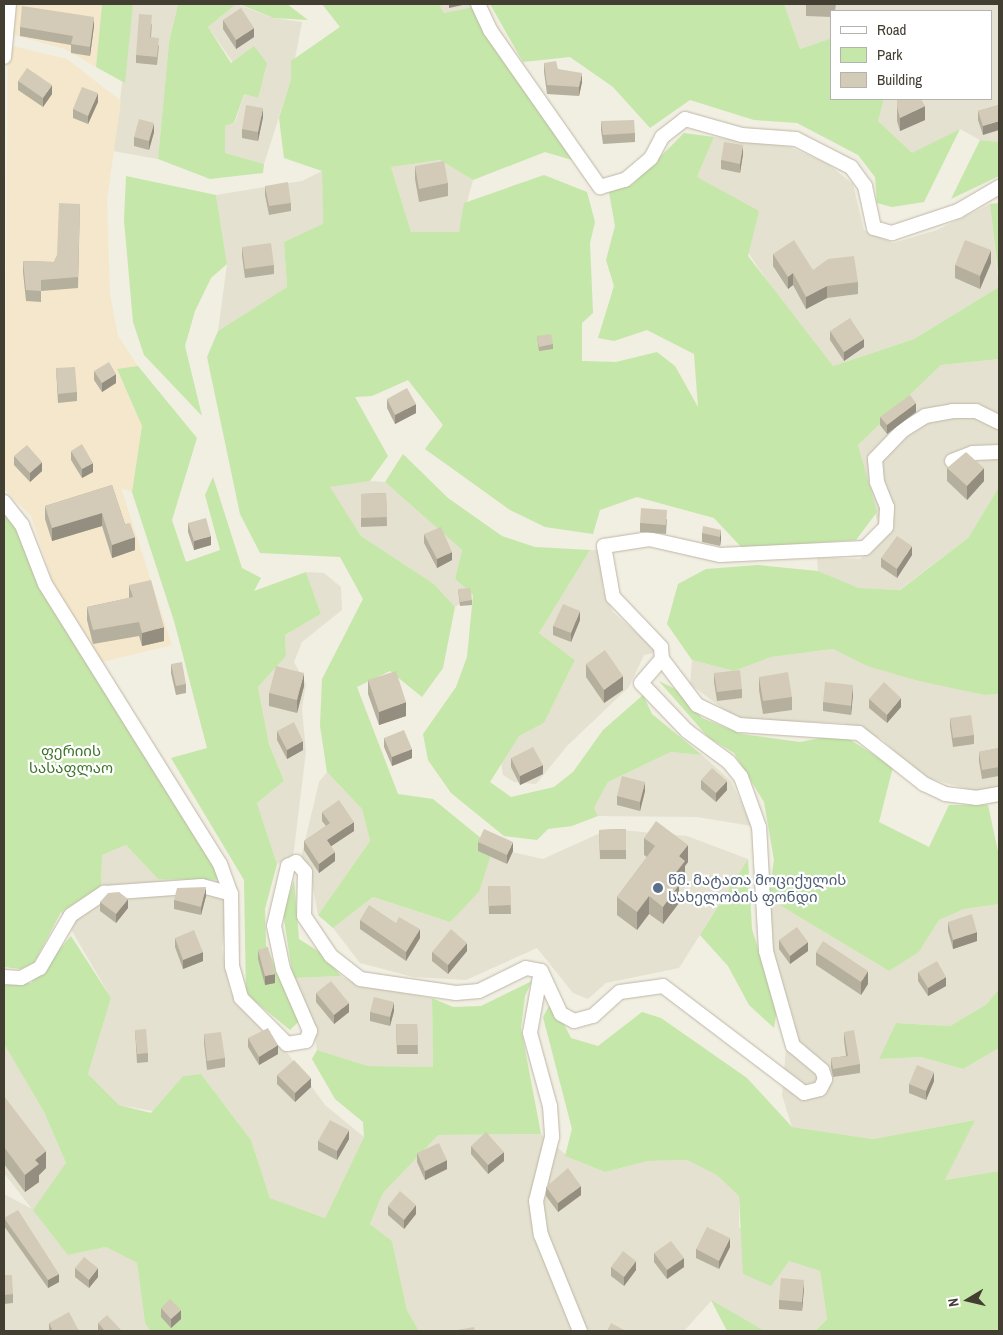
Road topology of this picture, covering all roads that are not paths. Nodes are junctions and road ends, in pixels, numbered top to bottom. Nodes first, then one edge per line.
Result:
1 (8, 4) edge
2 (478, 4) edge
3 (4, 58) edge
4 (999, 187) edge
5 (999, 422) edge
6 (999, 452) edge
7 (952, 461) edge
8 (4, 502) edge
9 (662, 659) junction
10 (999, 794) edge
11 (231, 894) junction
12 (541, 971) junction
13 (4, 977) edge
14 (580, 1331) edge

1 - 3 street
2 - 4 street
5 - 9 street
6 - 7 street
8 - 11 street
9 - 10 street
9 - 12 street
11 - 12 street
11 - 13 street
12 - 14 street

